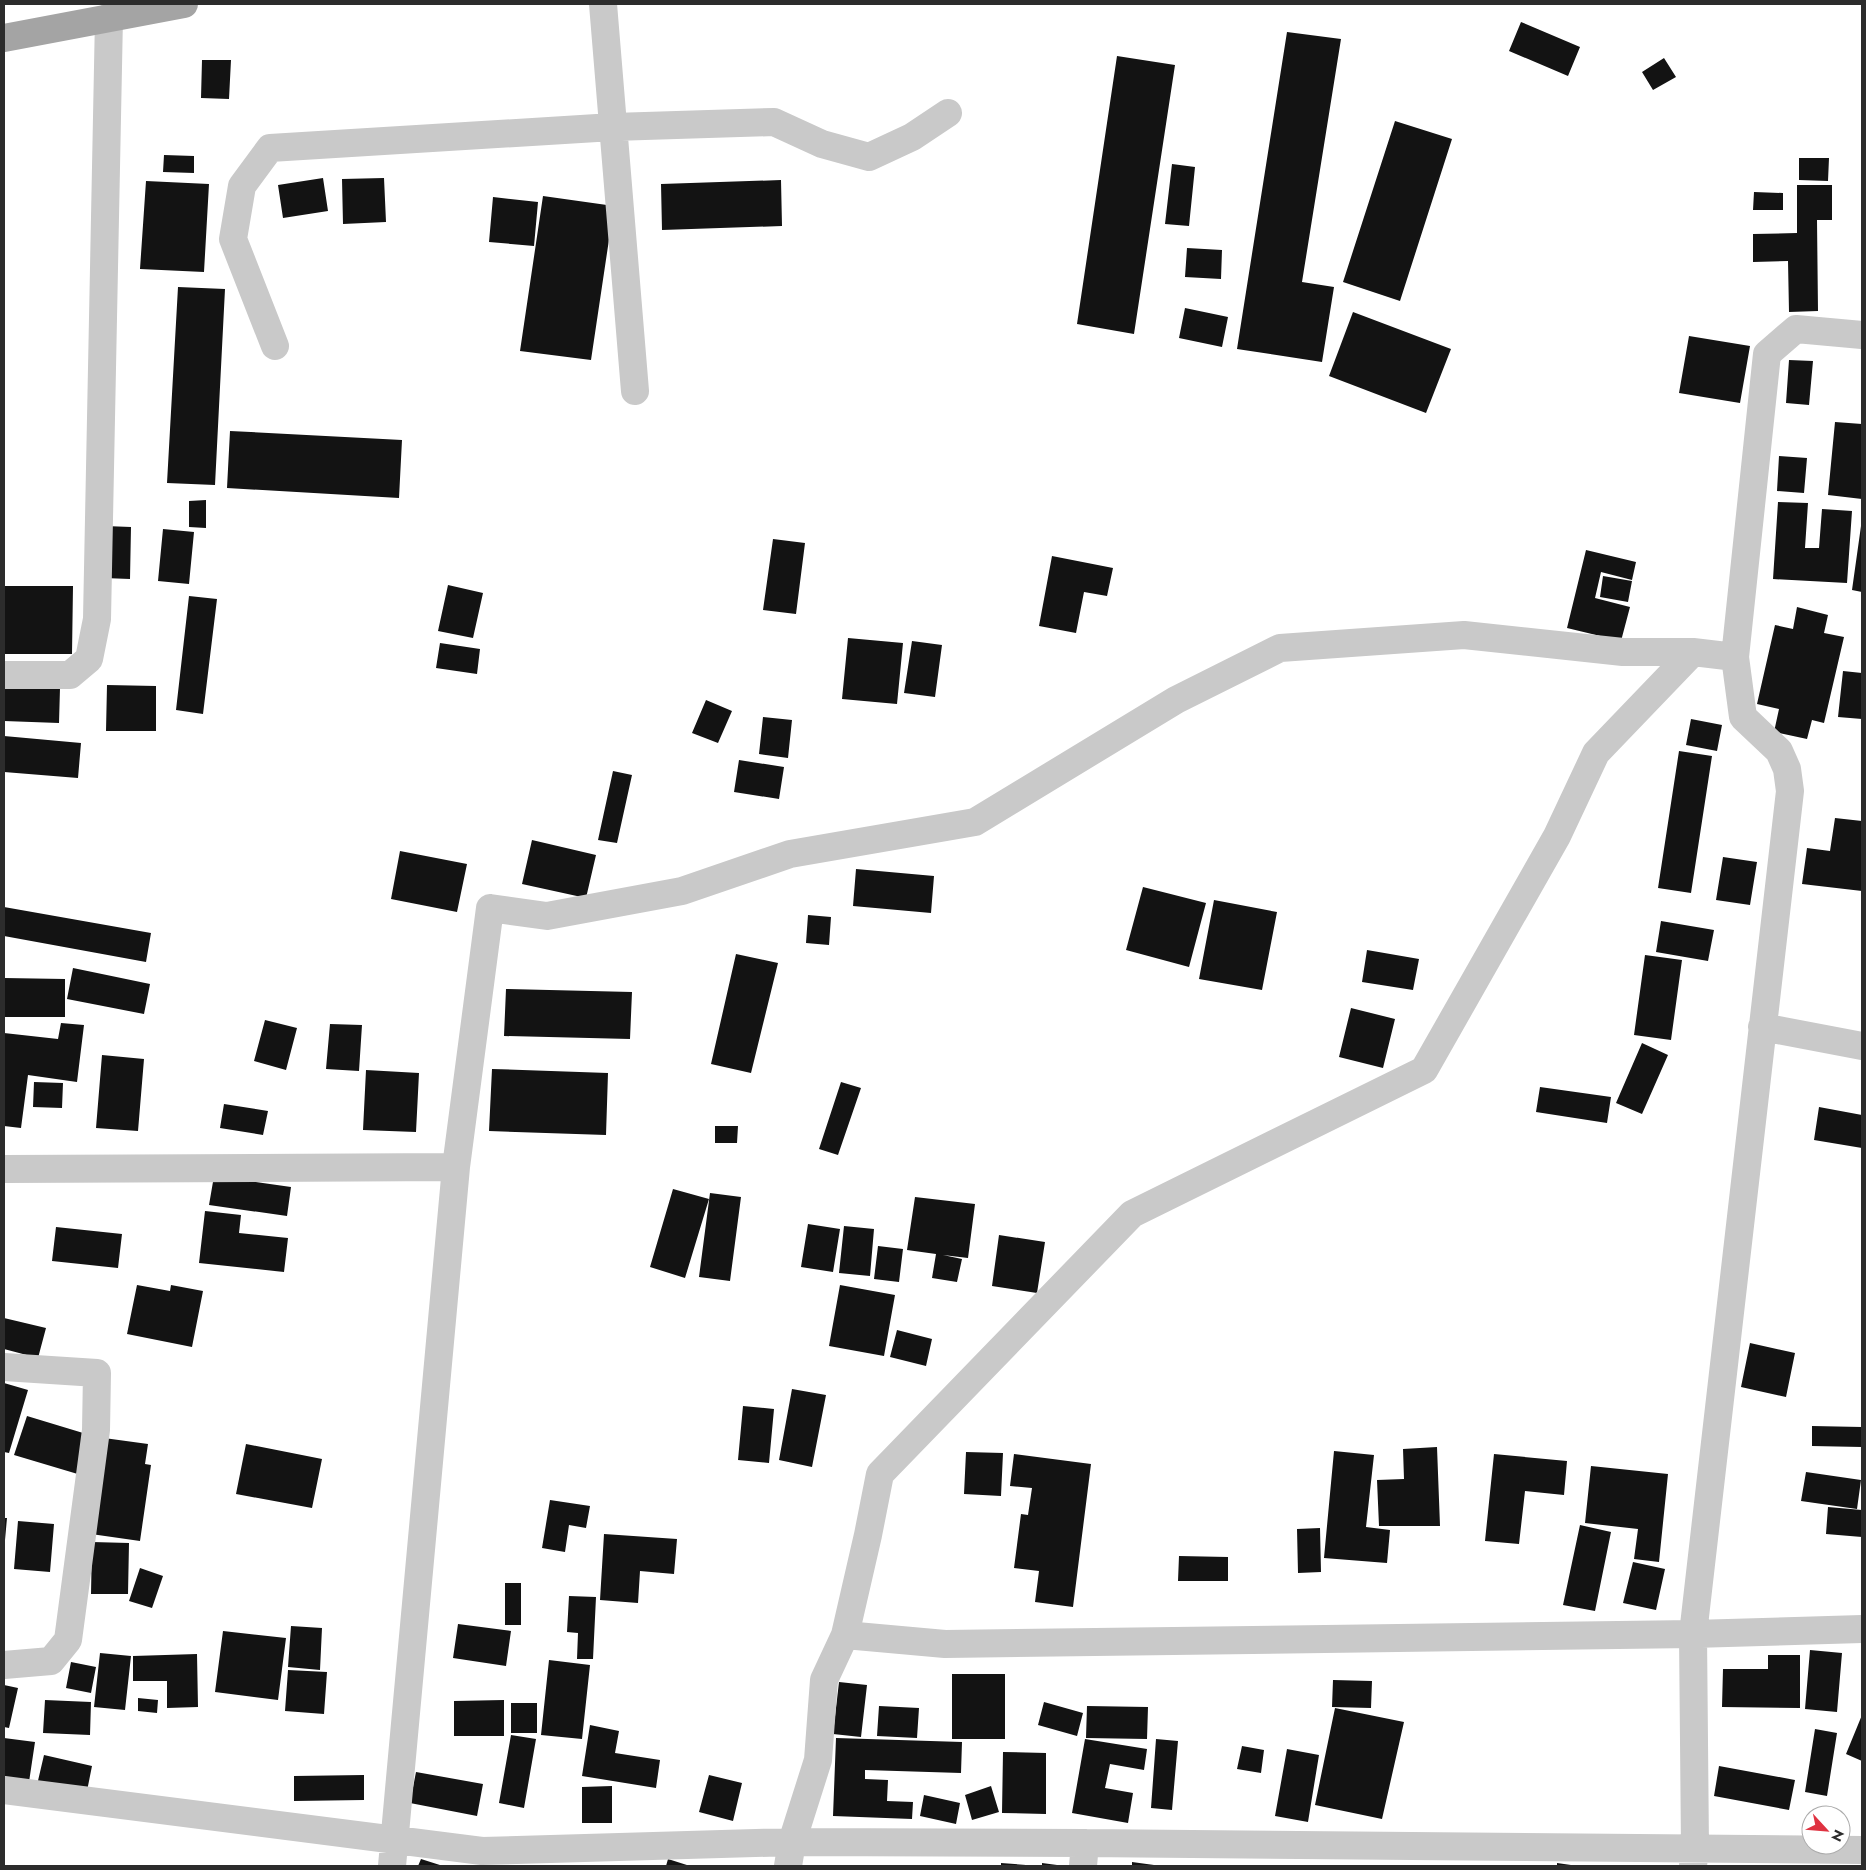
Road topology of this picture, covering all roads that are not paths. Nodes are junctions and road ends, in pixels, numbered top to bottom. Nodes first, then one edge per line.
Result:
1 (184, 4) edge
2 (603, 4) edge
3 (109, 17) junction
4 (4, 38) edge
5 (948, 113) dead end
6 (613, 127) junction
7 (1862, 335) edge
8 (275, 346) dead end
9 (634, 391) dead end
10 (1693, 652) junction
11 (1735, 657) junction
12 (4, 674) edge
13 (1762, 1027) junction
14 (1862, 1046) edge
15 (456, 1167) junction
16 (4, 1169) edge
17 (4, 1367) edge
18 (1862, 1629) edge
19 (1693, 1634) junction
20 (845, 1635) junction
21 (4, 1666) edge
22 (4, 1790) edge
23 (1862, 1850) edge
24 (393, 1853) edge
25 (790, 1854) edge
26 (1084, 1854) edge
27 (1534, 1856) edge
28 (1694, 1857) edge

1 - 3 main road
2 - 6 street
3 - 4 main road
3 - 12 street
5 - 6 street
6 - 8 street
6 - 9 street
7 - 11 street
10 - 11 street
10 - 15 street
10 - 20 street
11 - 13 street
13 - 14 street
13 - 19 street
15 - 16 street
15 - 24 street
17 - 21 street
18 - 19 street
19 - 20 street
19 - 28 street
20 - 25 street
22 - 24 street
23 - 28 street
24 - 25 street
25 - 26 street
26 - 27 street
27 - 28 street

